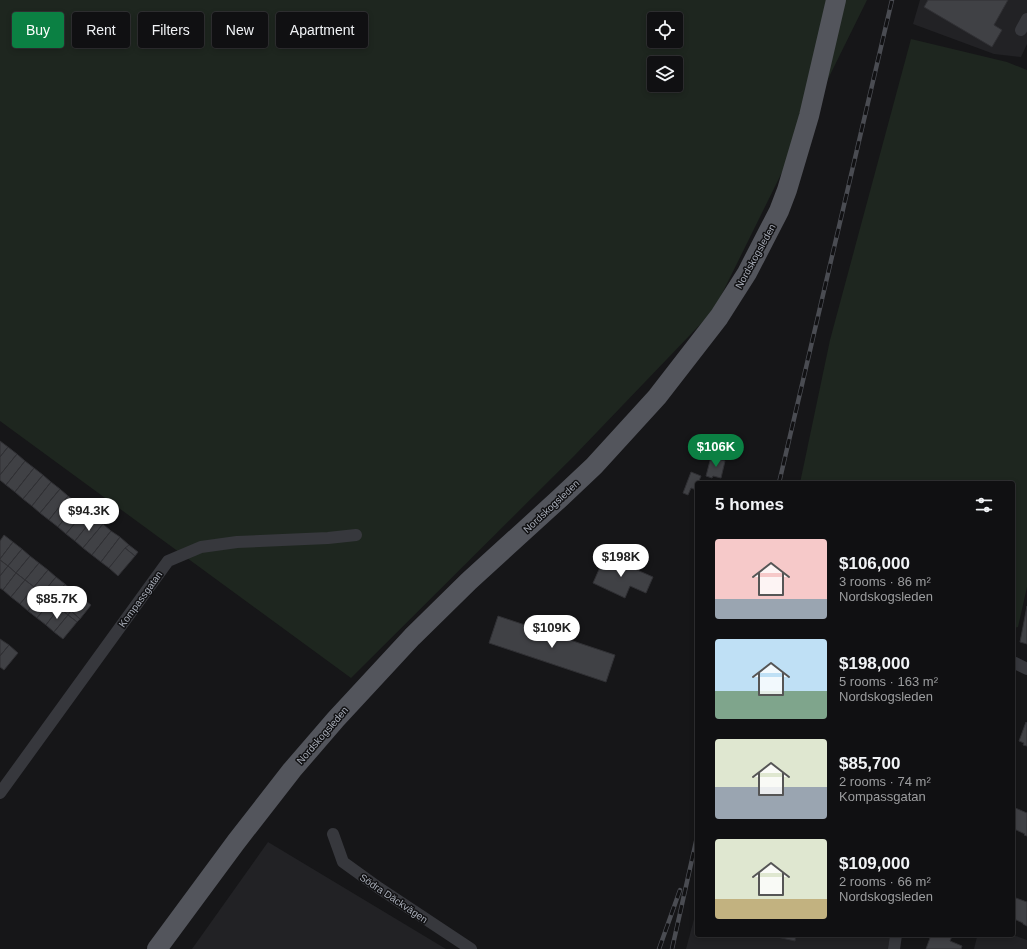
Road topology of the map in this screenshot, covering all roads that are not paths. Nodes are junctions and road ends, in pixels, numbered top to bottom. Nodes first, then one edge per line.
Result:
1 (836, 0) edge
2 (1027, 19) edge
3 (1021, 30) dead end
4 (356, 535) dead end
5 (1015, 663) edge
6 (1027, 669) edge
7 (0, 793) edge
8 (333, 834) dead end
9 (896, 937) edge
10 (157, 949) edge
11 (471, 949) edge
12 (894, 949) edge

1 - 10 main road, Nordskogsleden
2 - 3 street
4 - 7 street, Kompassgatan
5 - 6 street
8 - 11 street, Södra Däckvägen
9 - 12 street

